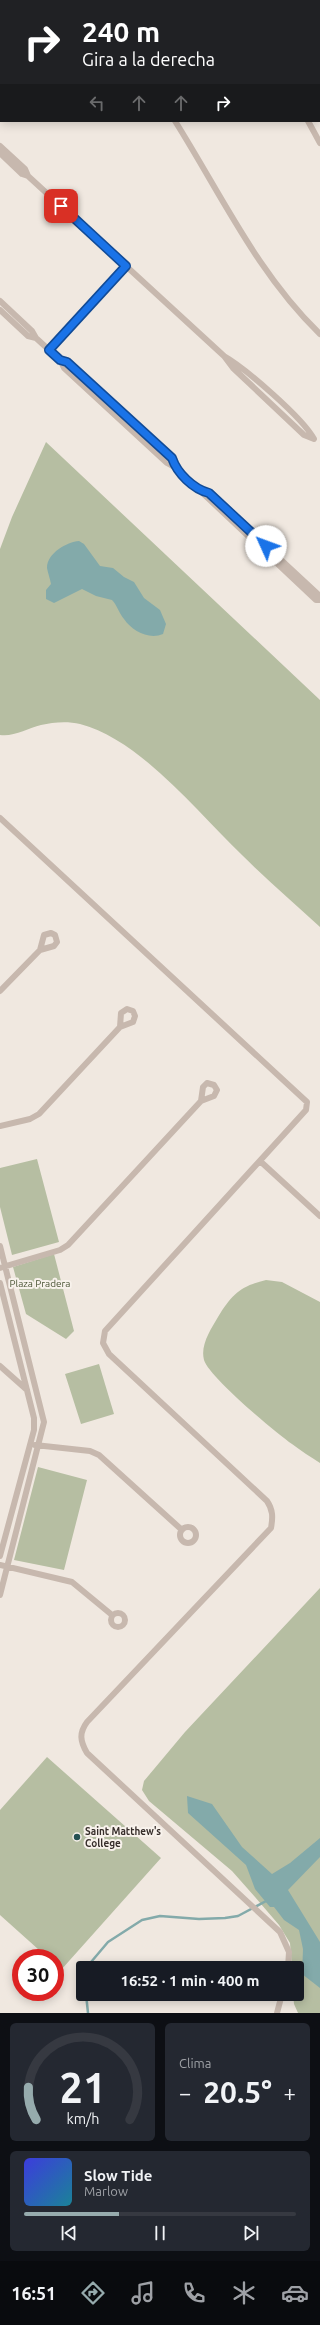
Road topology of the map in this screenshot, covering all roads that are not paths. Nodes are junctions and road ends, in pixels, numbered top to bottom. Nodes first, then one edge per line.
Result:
1 (176, 122) edge
2 (309, 122) edge
3 (320, 143) edge
4 (0, 146) edge
5 (0, 153) edge
6 (28, 176) junction
7 (126, 266) junction
8 (0, 301) edge
9 (0, 310) edge
10 (320, 334) edge
11 (36, 338) junction
12 (49, 350) junction
13 (320, 444) edge
14 (276, 559) junction
15 (320, 596) edge
16 (320, 600) edge
17 (0, 818) edge
18 (40, 950) dead end
19 (0, 991) edge
20 (120, 1027) dead end
21 (201, 1101) dead end
22 (0, 1126) edge
23 (260, 1161) junction
24 (320, 1216) edge
25 (0, 1246) edge
26 (3, 1267) edge
27 (0, 1283) edge
28 (21, 1328) junction
29 (12, 1330) junction
30 (0, 1367) edge
31 (31, 1368) junction
32 (22, 1370) junction
33 (12, 1376) junction
34 (28, 1391) junction
35 (40, 1401) junction
36 (30, 1444) junction
37 (39, 1445) junction
38 (182, 1530) dead end
39 (0, 1556) edge
40 (0, 1565) edge
41 (7, 1566) junction
42 (0, 1595) edge
43 (112, 1615) dead end
44 (288, 1961) edge
45 (280, 2001) edge
46 (277, 2013) edge

1 - 10 street
2 - 3 street
4 - 6 street
5 - 6 street
6 - 7 street
7 - 12 street
7 - 13 street
8 - 11 street
9 - 11 street
11 - 12 street
12 - 14 street
14 - 15 street
14 - 16 street
17 - 23 street
18 - 19 street
20 - 22 street
21 - 26 street
23 - 24 street
23 - 44 street
25 - 26 street
26 - 28 street
27 - 29 street
28 - 29 street
28 - 31 street
29 - 32 street
30 - 33 street
31 - 32 street
31 - 35 street
32 - 33 street
32 - 34 street
33 - 34 street
34 - 35 street
34 - 36 street
35 - 37 street
36 - 37 street
36 - 39 street
37 - 38 street
37 - 41 street
40 - 41 street
41 - 42 street
41 - 43 street
45 - 46 street

